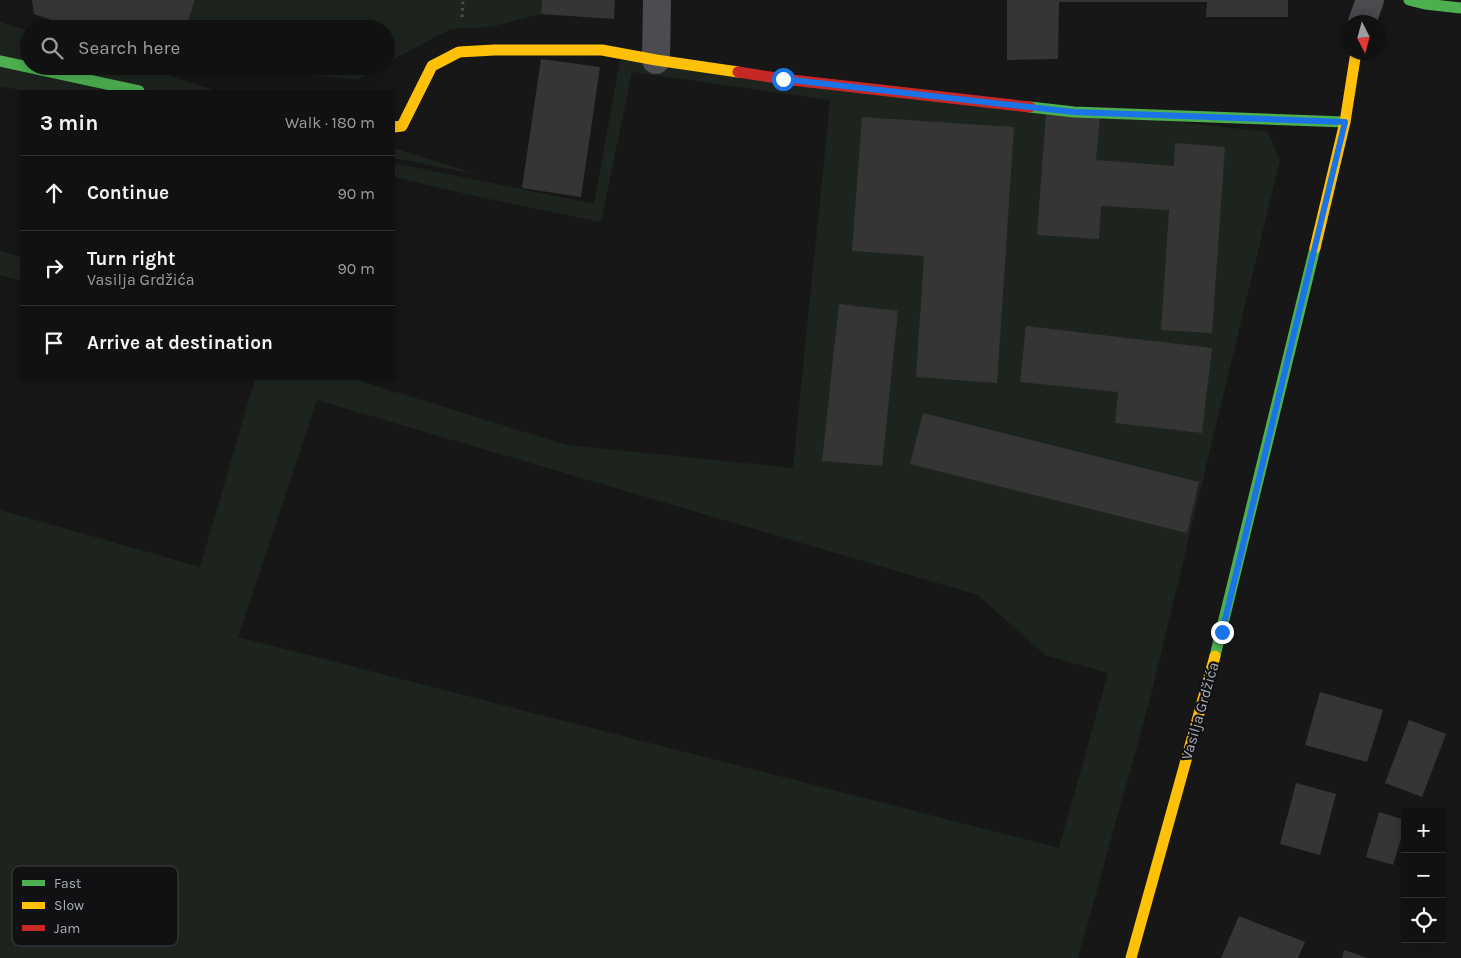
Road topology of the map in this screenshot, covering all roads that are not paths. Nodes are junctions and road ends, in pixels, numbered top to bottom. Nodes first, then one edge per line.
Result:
1 (657, 0) edge
2 (1370, 0) edge
3 (1409, 0) edge
4 (1461, 8) edge
5 (1365, 15) edge
6 (656, 60) junction
7 (1355, 60) edge
8 (0, 61) edge
9 (20, 65) edge
10 (65, 75) edge
11 (134, 90) edge
12 (1345, 122) junction
13 (395, 127) edge
14 (1131, 958) edge

1 - 6 street
2 - 5 street
3 - 4 street
6 - 12 street
6 - 13 street
7 - 12 street, Vasilja Grdžića
8 - 9 street
10 - 11 street
12 - 14 street, Vasilja Grdžića

